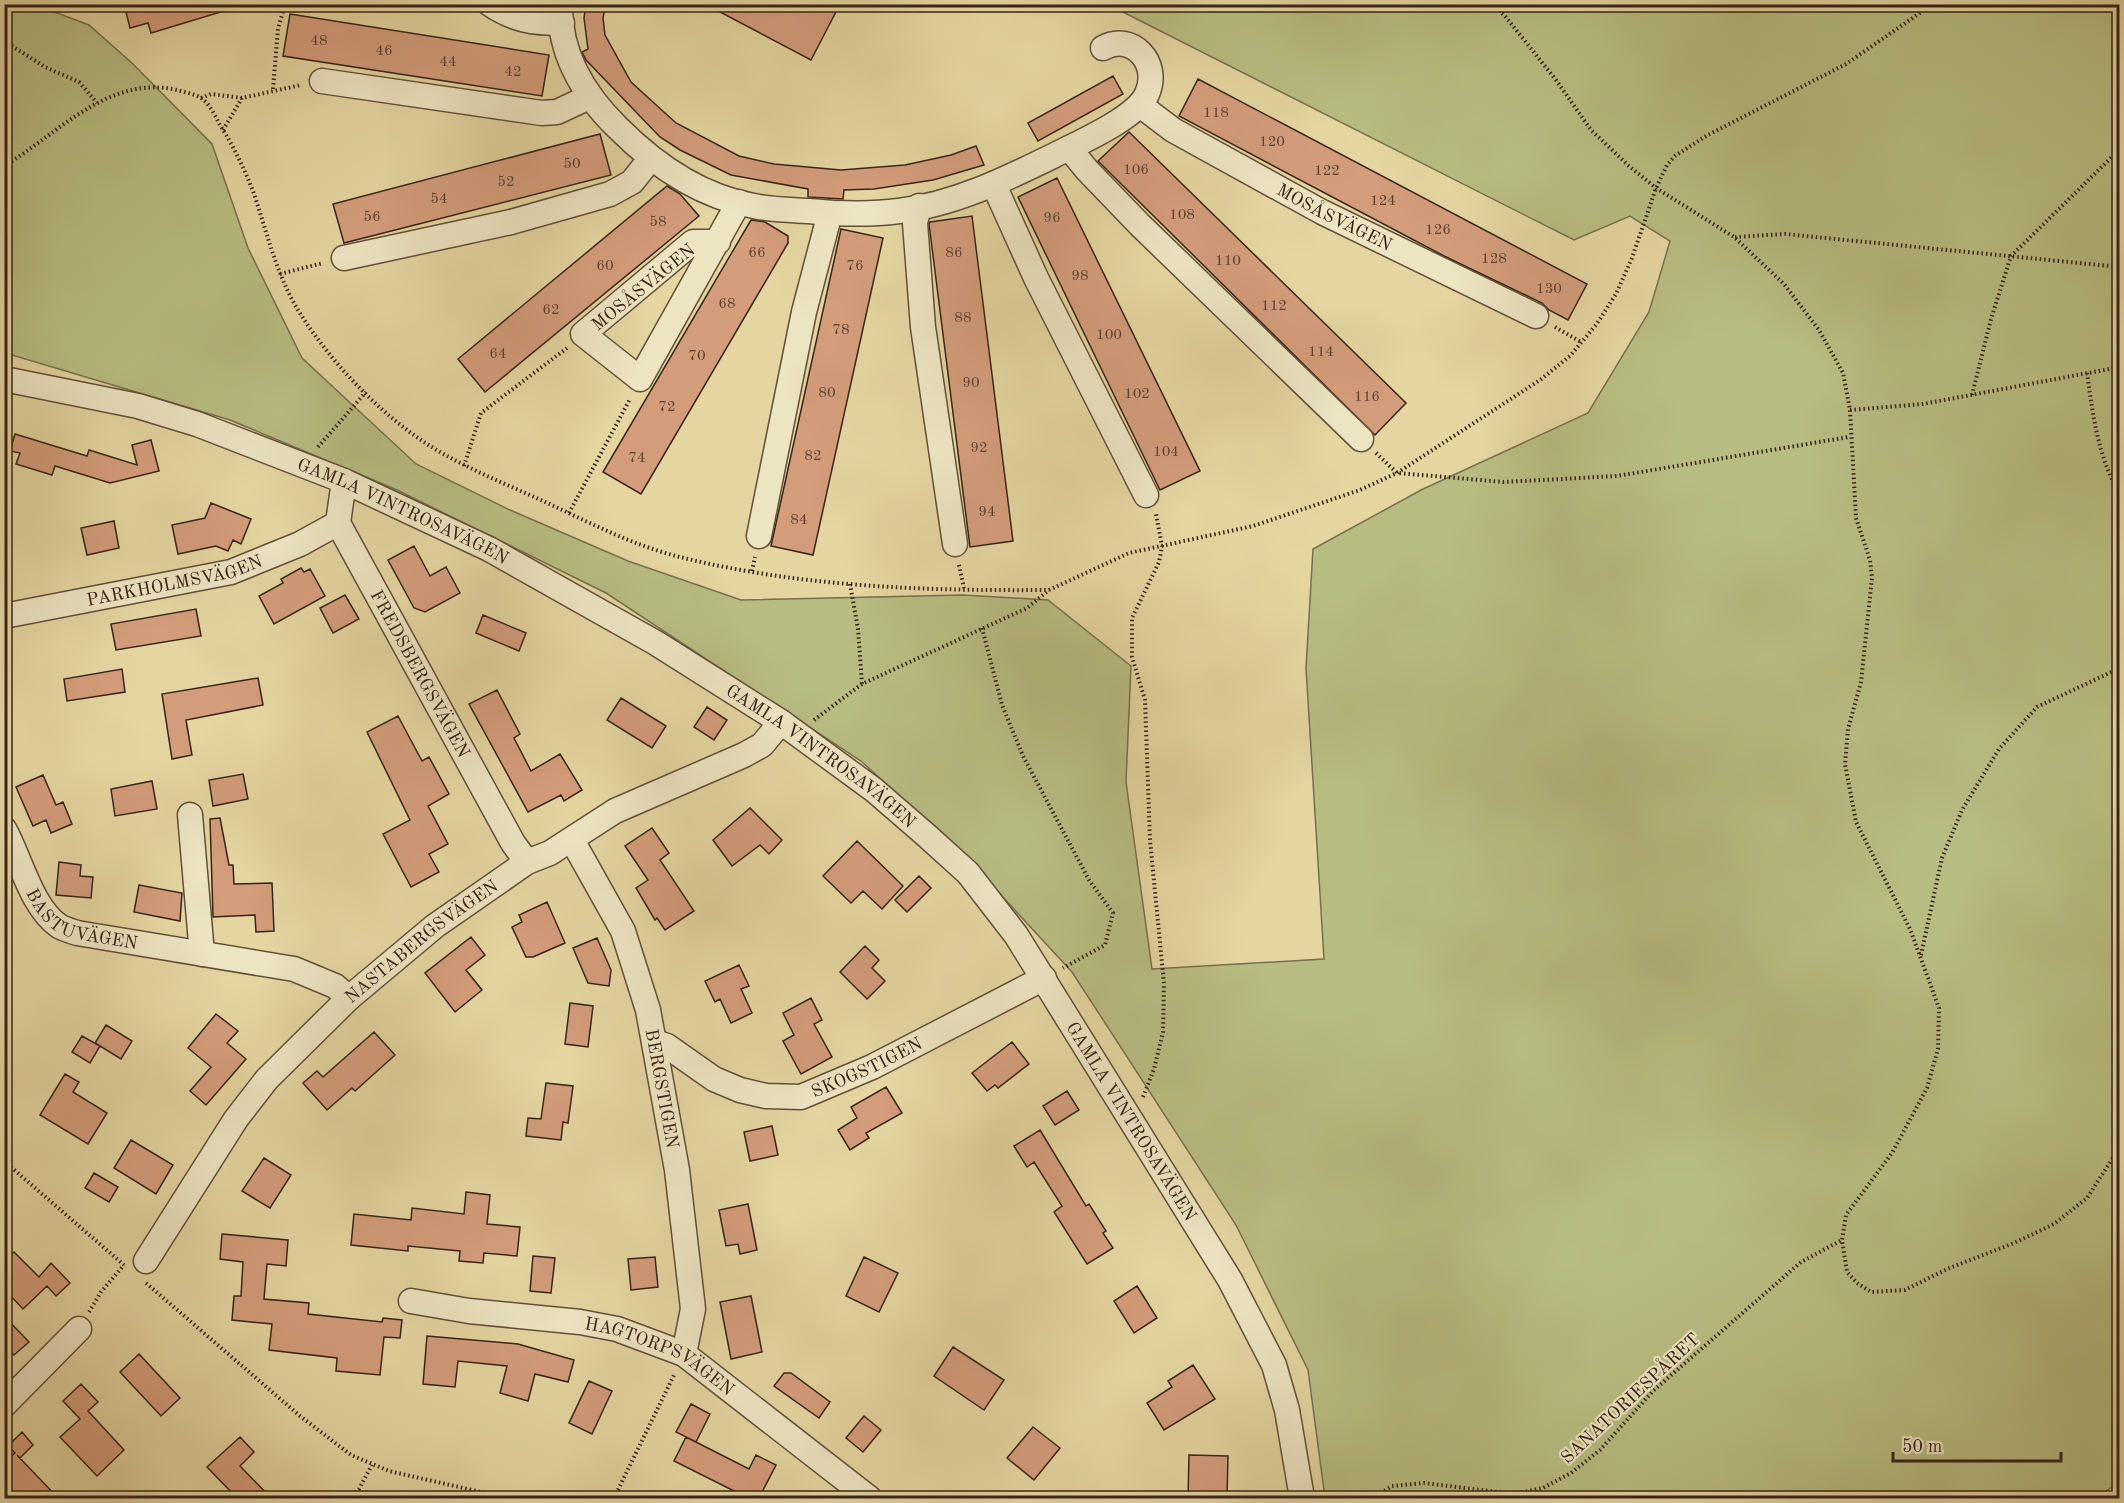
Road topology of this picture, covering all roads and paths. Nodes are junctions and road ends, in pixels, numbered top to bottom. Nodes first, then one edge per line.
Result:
1 (285, 4) edge
2 (490, 4) edge
3 (1503, 4) edge
4 (1933, 4) edge
5 (1493, 5) edge
6 (561, 14) edge
7 (4, 41) edge
8 (1103, 48) dead end
9 (322, 81) joint
10 (273, 89) junction
11 (589, 97) junction
12 (201, 98) junction
13 (242, 98) junction
14 (97, 103) junction
15 (1140, 105) junction
16 (223, 130) junction
17 (1069, 148) junction
18 (2120, 149) edge
19 (651, 158) junction
20 (4, 166) edge
21 (994, 184) junction
22 (1656, 188) junction
23 (739, 202) junction
24 (920, 207) junction
25 (830, 213) junction
26 (1734, 237) junction
27 (718, 242) junction
28 (2011, 256) junction
29 (344, 258) joint
30 (2120, 267) edge
31 (280, 274) junction
32 (1536, 316) joint
33 (583, 334) junction
34 (1581, 342) junction
35 (2120, 367) edge
36 (2087, 373) junction
37 (4, 379) edge
38 (640, 379) junction
39 (366, 392) junction
40 (1971, 395) junction
41 (1850, 410) junction
42 (1849, 437) junction
43 (1360, 439) dead end
44 (464, 466) junction
45 (309, 467) junction
46 (1397, 473) junction
47 (344, 481) junction
48 (1146, 495) joint
49 (2120, 495) edge
50 (569, 513) junction
51 (338, 523) junction
52 (759, 536) dead end
53 (955, 544) dead end
54 (1162, 546) junction
55 (850, 584) junction
56 (1050, 590) junction
57 (4, 616) edge
58 (982, 628) junction
59 (2120, 668) edge
60 (862, 684) junction
61 (789, 728) junction
62 (190, 815) dead end
63 (4, 829) edge
64 (572, 840) junction
65 (527, 862) junction
66 (202, 954) junction
67 (1921, 956) junction
68 (1044, 978) junction
69 (349, 998) junction
70 (655, 1042) junction
71 (1132, 1120) junction
72 (2120, 1147) edge
73 (4, 1161) edge
74 (1842, 1240) junction
75 (136, 1269) junction
76 (411, 1301) dead end
77 (79, 1329) joint
78 (684, 1354) junction
79 (4, 1405) edge
80 (372, 1466) junction
81 (348, 1498) edge
82 (507, 1498) edge
83 (614, 1498) edge
84 (869, 1498) edge
85 (1302, 1498) edge
86 (1373, 1498) edge

1 - 10 path
2 - 6 street
3 - 5 path
4 - 22 path
5 - 22 path
6 - 11 street
7 - 14 path
8 - 15 street
9 - 10 path
9 - 11 street
10 - 13 path
11 - 19 street
12 - 13 path
12 - 14 path
12 - 16 path
13 - 16 path
14 - 20 path
15 - 17 street
15 - 32 street, MOSÅSVÄGEN
16 - 31 path
17 - 21 street
17 - 43 street
18 - 28 path
19 - 23 street
19 - 29 street
21 - 24 street
21 - 48 street
22 - 26 path
22 - 34 path
23 - 25 street
23 - 27 street, MOSÅSVÄGEN
24 - 25 street
24 - 53 street
25 - 52 street
26 - 28 path
26 - 41 path
27 - 33 street, MOSÅSVÄGEN
27 - 38 street, MOSÅSVÄGEN
28 - 30 path
28 - 40 path
29 - 31 path
31 - 39 path
32 - 34 path
33 - 38 street, MOSÅSVÄGEN
33 - 44 path
34 - 46 path
35 - 36 path
36 - 40 path
36 - 49 path
37 - 45 street, GAMLA VINTROSAVÄGEN
38 - 50 path
39 - 44 path
39 - 45 path
40 - 41 path
41 - 42 path
42 - 46 path
42 - 67 path
44 - 50 path
45 - 47 street, GAMLA VINTROSAVÄGEN
46 - 54 path
47 - 51 street
47 - 61 street, GAMLA VINTROSAVÄGEN
48 - 54 path
50 - 55 path
51 - 57 street, PARKHOLMSVÄGEN
51 - 65 street, FREDSBERGSVÄGEN
54 - 56 path
54 - 71 path
55 - 56 path
55 - 60 path
56 - 58 path
58 - 60 path
58 - 68 path
59 - 67 path
60 - 61 path
61 - 64 street, NASTABERGSVÄGEN
61 - 68 street, GAMLA VINTROSAVÄGEN
62 - 66 street
63 - 66 street, BASTUVÄGEN
64 - 65 street, NASTABERGSVÄGEN
64 - 70 street, BERGSTIGEN
65 - 69 street, NASTABERGSVÄGEN
66 - 69 street, BASTUVÄGEN
67 - 74 path
68 - 70 street, SKOGSTIGEN
68 - 71 street, GAMLA VINTROSAVÄGEN
69 - 75 street, NASTABERGSVÄGEN
70 - 78 street, BERGSTIGEN
71 - 85 street, GAMLA VINTROSAVÄGEN
72 - 74 path
73 - 75 path
74 - 86 path, SANATORIESPÅRET
75 - 77 path
75 - 80 path
76 - 78 street, HAGTORPSVÄGEN
77 - 79 street
78 - 83 path
78 - 84 street, HAGTORPSVÄGEN
80 - 81 path
80 - 82 path

